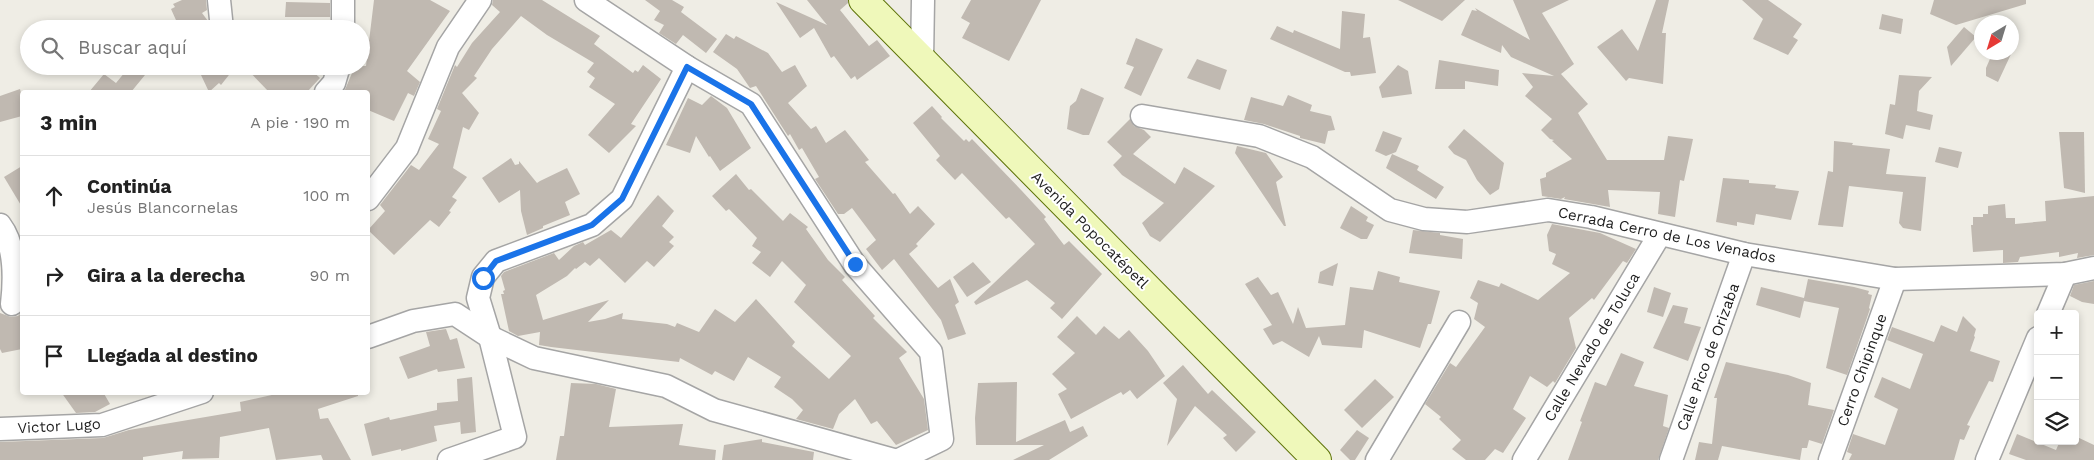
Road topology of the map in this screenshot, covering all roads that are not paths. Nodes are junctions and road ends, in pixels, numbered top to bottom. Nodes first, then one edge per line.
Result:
1 (219, 0) edge
2 (343, 0) edge
3 (480, 0) edge
4 (586, 0) edge
5 (863, 0) edge
6 (924, 0) edge
7 (221, 20) edge
8 (343, 20) edge
9 (922, 60) junction
10 (687, 67) junction
11 (336, 75) edge
12 (328, 90) edge
13 (1142, 116) dead end
14 (370, 196) edge
15 (0, 225) edge
16 (1660, 234) junction
17 (1744, 254) junction
18 (2094, 268) edge
19 (2064, 274) junction
20 (1895, 279) junction
21 (11, 304) edge
22 (2050, 310) edge
23 (1459, 322) dead end
24 (370, 336) edge
25 (490, 337) junction
26 (2034, 348) edge
27 (193, 395) edge
28 (0, 429) edge
29 (449, 460) edge
30 (894, 460) edge
31 (899, 460) edge
32 (1317, 460) edge
33 (1377, 460) edge
34 (1524, 460) edge
35 (1671, 460) edge
36 (1830, 460) edge
37 (1987, 460) edge

1 - 7 street
2 - 8 street
3 - 14 street
4 - 10 street
5 - 9 main road, Avenida Popocatépetl
6 - 9 street
9 - 32 main road, Avenida Popocatépetl
10 - 25 street
10 - 31 street
11 - 12 street
13 - 16 street, Cerrada Cerro de Los Venados
15 - 21 street
16 - 17 street, Cerrada Cerro de Los Venados
16 - 34 street, Calle Nevado de Toluca
17 - 20 street, Cerrada Cerro de Los Venados
17 - 35 street, Calle Pico de Orizaba
18 - 19 street, Cerrada Cerro de Los Venados
19 - 20 street, Cerrada Cerro de Los Venados
19 - 22 street
20 - 36 street, Cerro Chipinque
23 - 33 street
24 - 25 street
25 - 29 street
25 - 30 street
26 - 37 street
27 - 28 street, Victor Lugo

